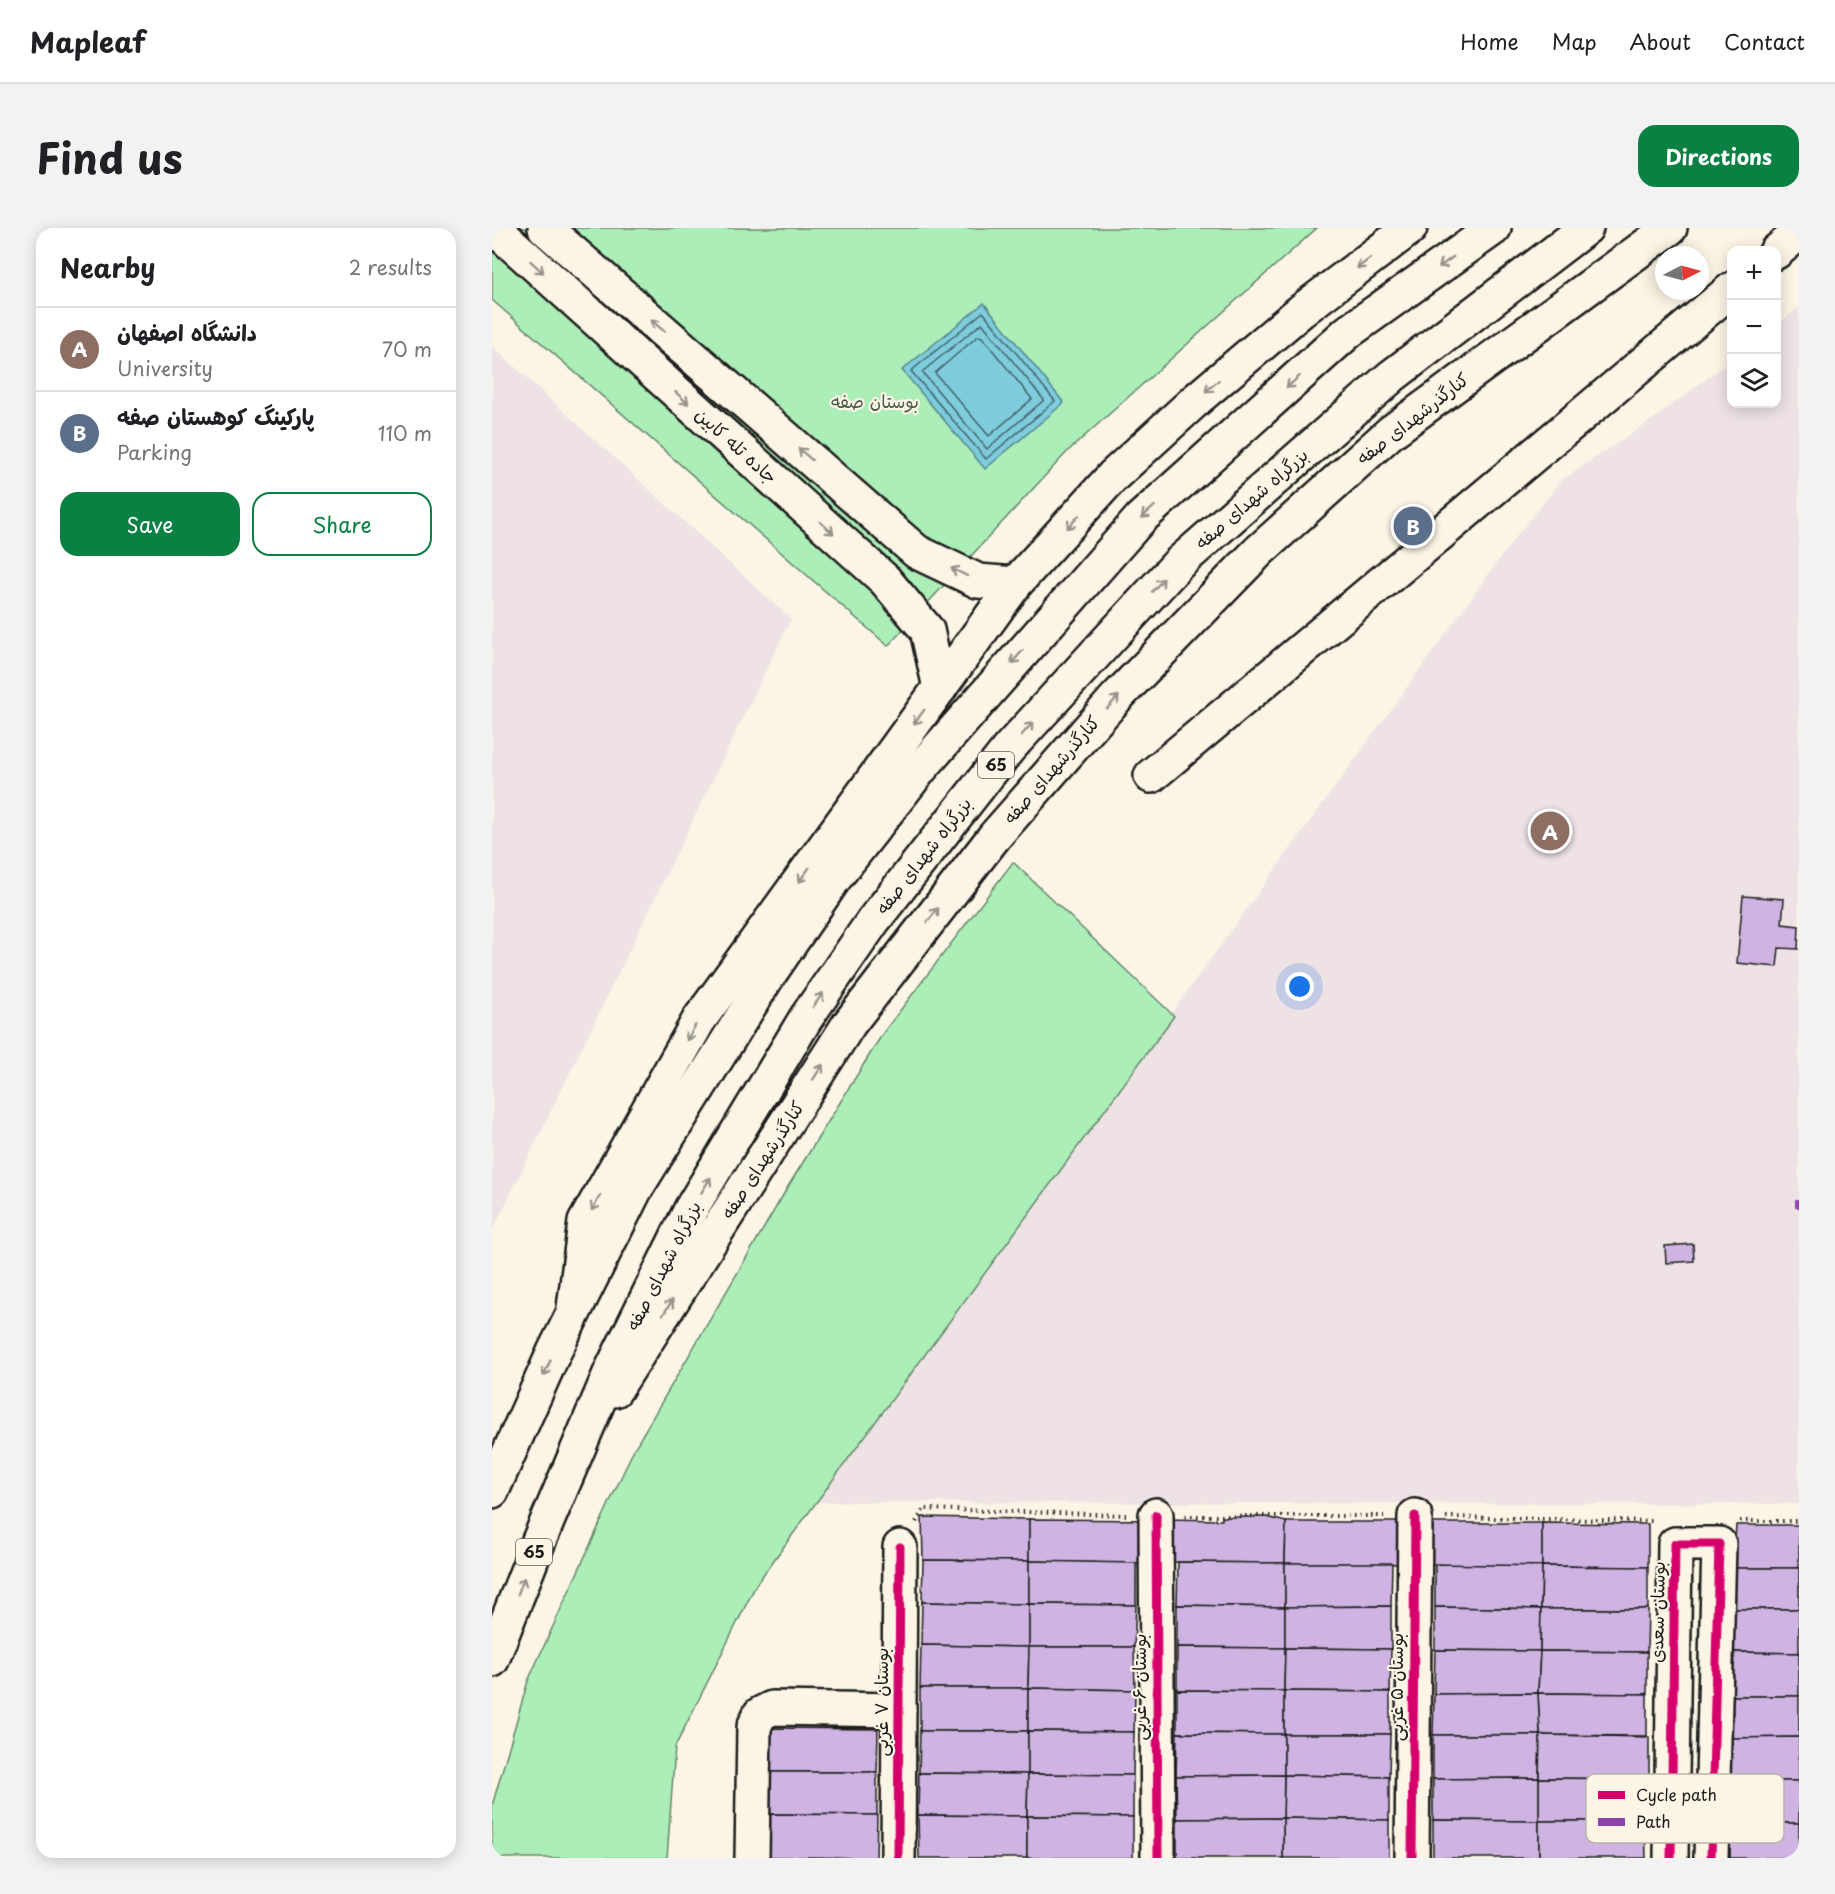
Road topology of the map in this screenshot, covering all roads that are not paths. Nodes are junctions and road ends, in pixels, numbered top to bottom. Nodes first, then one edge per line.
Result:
1 (494, 228) edge
2 (545, 228) edge
3 (1410, 228) edge
4 (1494, 228) edge
5 (1586, 228) edge
6 (1666, 230) edge
7 (1799, 233) edge
8 (1781, 248) edge
9 (1727, 292) edge
10 (1015, 584) junction
11 (940, 688) junction
12 (1151, 776) dead end
13 (573, 1315) junction
14 (580, 1445) junction
15 (492, 1491) edge
16 (1156, 1515) road end
17 (1415, 1516) road end
18 (900, 1547) dead end
19 (492, 1660) edge
20 (899, 1710) junction
21 (1672, 1774) edge
22 (1713, 1774) edge
23 (1671, 1843) edge
24 (1711, 1843) edge
25 (752, 1858) edge
26 (898, 1858) edge
27 (1158, 1858) edge
28 (1412, 1858) edge
29 (1671, 1858) edge
30 (1711, 1858) edge

1 -> 11 main road, جاده تله کابین
10 -> 2 main road
3 -> 10 main road
4 -> 13 main road
14 -> 5 main road, بزرگراه شهدای صفه / 65
14 -> 6 main road, کنارگذرشهدای صفه
7 - 8 main road
9 - 12 main road
10 - 11 main road
11 -> 13 main road
13 -> 15 main road
19 -> 14 main road, بزرگراه شهدای صفه / 65
16 - 27 main road, بوستان ۶ غربی
17 - 28 main road, بوستان ۵ غربی
18 - 20 main road, بوستان ۷ غربی
20 - 25 main road
20 - 26 main road, بوستان ۷ غربی
21 - 22 main road, بوستان سعدی
23 - 29 main road, بوستان سعدی
24 - 30 main road, بوستان سعدی

